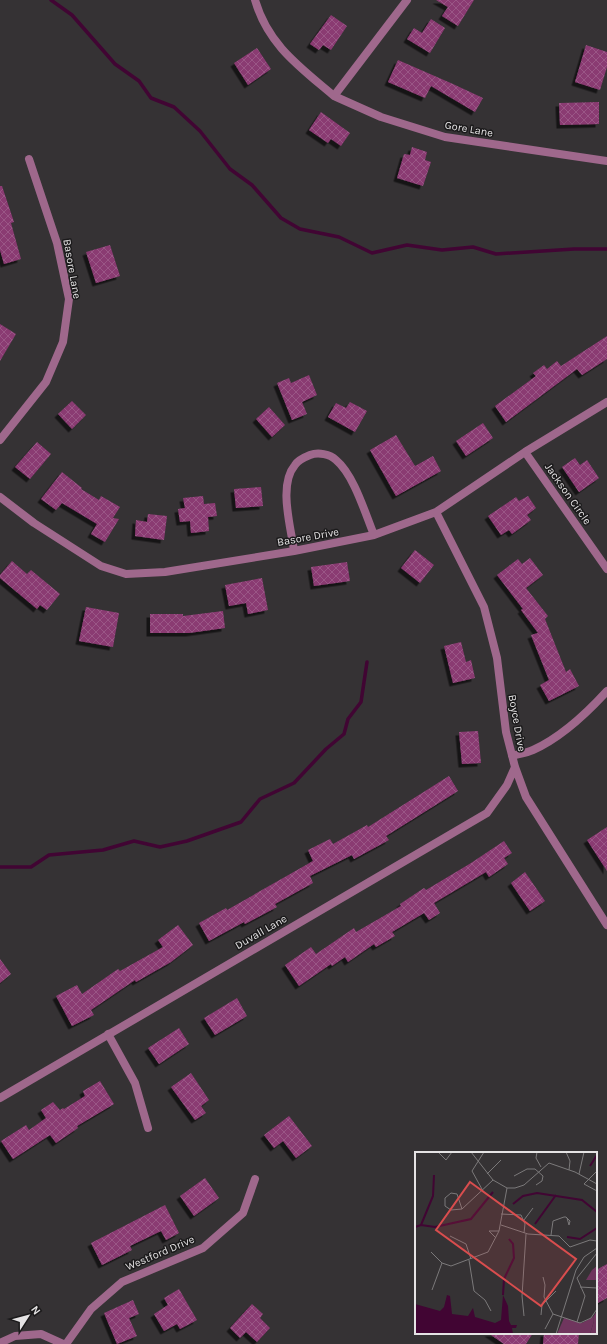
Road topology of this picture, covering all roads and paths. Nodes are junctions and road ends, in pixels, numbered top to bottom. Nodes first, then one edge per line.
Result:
1 (255, 0) edge
2 (407, 0) edge
3 (334, 96) junction
4 (29, 159) dead end
5 (607, 161) edge
6 (607, 402) edge
7 (0, 440) edge
8 (525, 452) junction
9 (0, 497) edge
10 (436, 512) junction
11 (374, 535) junction
12 (294, 551) junction
13 (607, 569) edge
14 (607, 691) edge
15 (512, 756) junction
16 (515, 767) junction
17 (607, 925) edge
18 (108, 1034) junction
19 (0, 1098) edge
20 (148, 1128) dead end
21 (255, 1179) dead end
22 (0, 1344) edge
23 (63, 1344) edge
24 (66, 1344) edge

1 - 3 street, Gore Lane
2 - 3 street
3 - 5 street, Gore Lane
4 - 7 street, Basore Lane
6 - 8 street, Basore Drive
8 - 10 street, Basore Drive
8 - 13 street, Jackson Circle
9 - 12 street, Basore Drive
10 - 11 street, Basore Drive
10 - 15 street, Boyce Drive
11 - 12 street, Basore Drive
11 - 12 street
14 - 15 street
15 - 16 street, Boyce Drive
16 - 17 street, Boyce Drive
16 - 18 street, Duvall Lane
18 - 19 street, Duvall Lane
18 - 20 street
21 - 24 street, Westford Drive
22 - 23 street

